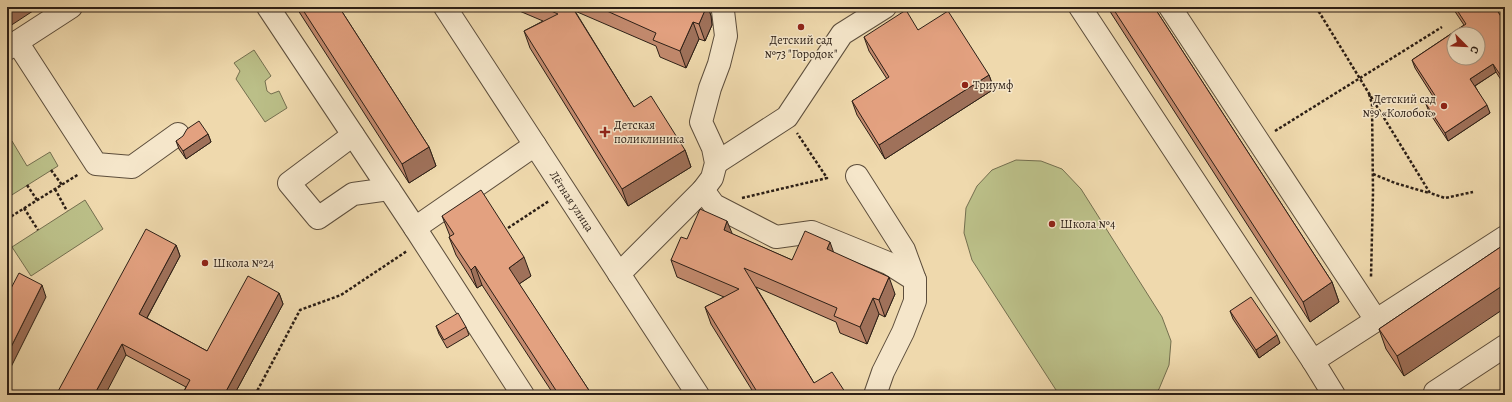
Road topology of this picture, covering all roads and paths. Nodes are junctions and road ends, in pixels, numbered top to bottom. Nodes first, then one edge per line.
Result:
1 (71, 7) edge
2 (268, 7) edge
3 (445, 7) edge
4 (722, 7) edge
5 (885, 7) edge
6 (1080, 7) edge
7 (1170, 7) edge
8 (1316, 7) edge
9 (1442, 27) dead end
10 (12, 45) edge
11 (1361, 78) junction
12 (1368, 90) junction
13 (787, 117) junction
14 (178, 134) dead end
15 (353, 135) junction
16 (1258, 142) junction
17 (535, 145) junction
18 (716, 163) junction
19 (96, 164) junction
20 (51, 170) dead end
21 (1373, 174) junction
22 (857, 176) dead end
23 (27, 185) dead end
24 (62, 185) junction
25 (389, 189) junction
26 (55, 190) junction
27 (1473, 192) dead end
28 (1430, 193) junction
29 (709, 197) junction
30 (551, 199) dead end
31 (37, 200) junction
32 (24, 208) junction
33 (67, 211) dead end
34 (7, 219) edge
35 (508, 228) dead end
36 (38, 230) dead end
37 (419, 234) junction
38 (1505, 237) edge
39 (619, 274) junction
40 (915, 280) junction
41 (1371, 312) junction
42 (1505, 346) edge
43 (1313, 361) junction
44 (1331, 394) edge
45 (1434, 394) edge
46 (255, 395) edge
47 (523, 395) edge
48 (698, 395) edge
49 (875, 395) edge

1 - 10 street
2 - 15 street
3 - 17 street, Лётная улица
4 - 18 street
5 - 13 street
6 - 43 street
7 - 16 street
8 - 11 path
9 - 11 path
10 - 19 street
11 - 12 path
11 - 16 path
12 - 21 path
12 - 28 path
13 - 18 street
13 - 29 path
14 - 19 street
15 - 25 street
15 - 25 street
16 - 41 street
17 - 37 street
17 - 39 street, Лётная улица
18 - 29 street
19 - 24 path
20 - 24 path
21 - 28 path
21 - 41 path
22 - 40 street
23 - 31 path
24 - 26 path
25 - 37 street
26 - 31 path
26 - 33 path
27 - 28 path
29 - 39 street
29 - 40 street
30 - 35 path
31 - 32 path
32 - 34 path
32 - 36 path
37 - 46 path
37 - 47 street
38 - 41 street
39 - 48 street, Лётная улица
40 - 49 street
41 - 43 street
42 - 45 street
43 - 44 street

